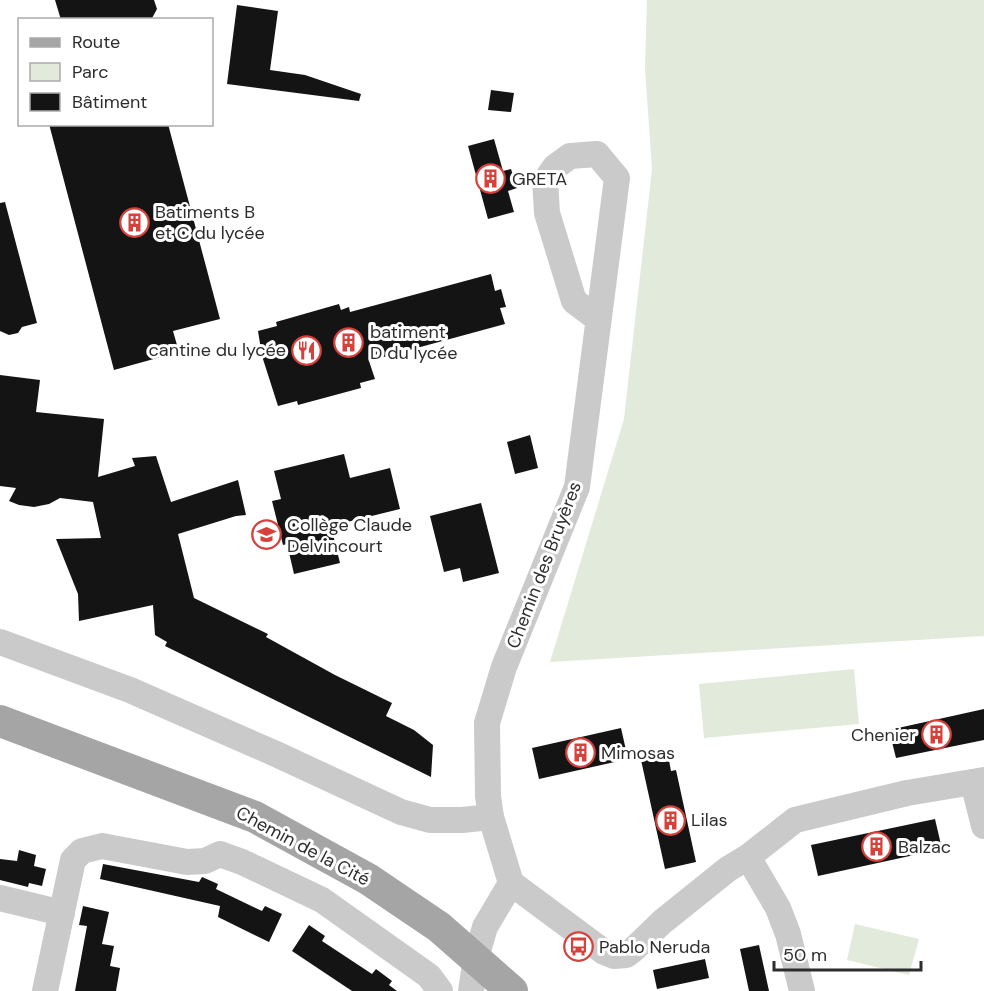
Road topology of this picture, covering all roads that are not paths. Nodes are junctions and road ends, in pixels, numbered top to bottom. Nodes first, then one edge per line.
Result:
1 (598, 319) junction
2 (0, 642) edge
3 (0, 721) edge
4 (978, 781) edge
5 (491, 817) junction
6 (984, 826) edge
7 (747, 856) junction
8 (511, 883) junction
9 (0, 898) edge
10 (62, 912) junction
11 (476, 958) junction
12 (45, 991) edge
13 (440, 991) edge
14 (471, 991) edge
15 (512, 991) edge
16 (802, 991) edge

1 - 1 street, Chemin des Bruyères
1 - 5 street, Chemin des Bruyères
2 - 5 street
3 - 11 main road, Chemin de la Cité
4 - 6 street
4 - 7 street
5 - 8 street, Chemin des Bruyères
7 - 8 street
7 - 16 street
8 - 11 street
9 - 10 street
10 - 12 street
10 - 13 street
11 - 14 street
11 - 15 main road, Chemin de la Cité

